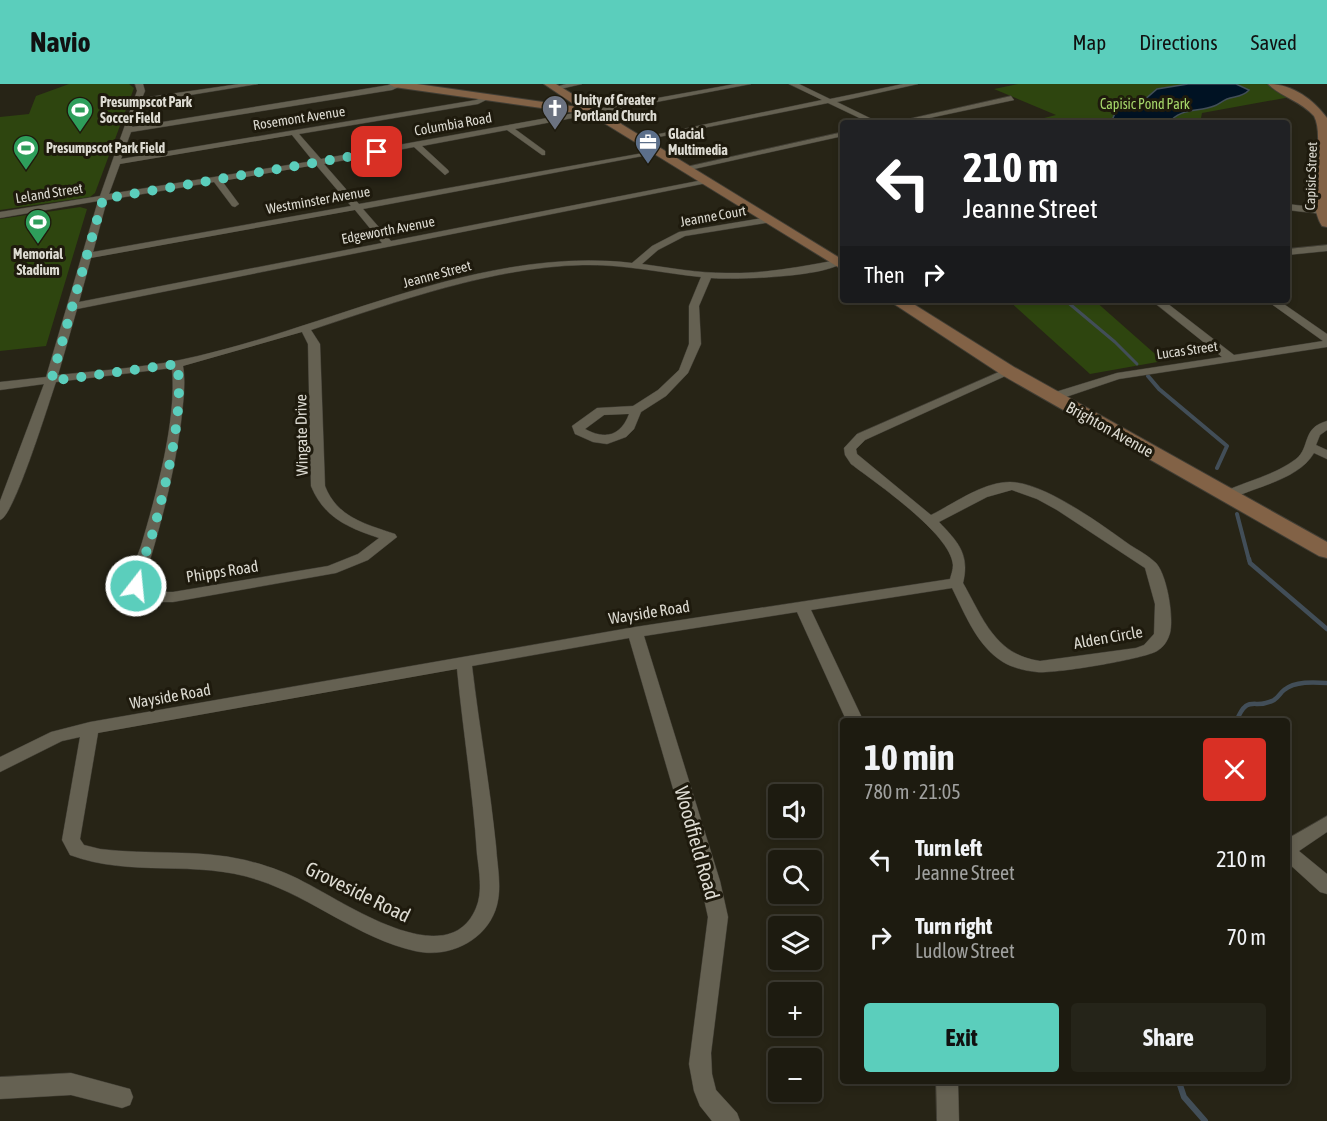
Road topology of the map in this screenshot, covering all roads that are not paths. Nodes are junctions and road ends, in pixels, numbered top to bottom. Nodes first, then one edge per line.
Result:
1 (139, 84) edge
2 (254, 84) edge
3 (394, 84) edge
4 (579, 84) edge
5 (747, 84) edge
6 (793, 84) edge
7 (914, 84) edge
8 (1273, 84) edge
9 (399, 85) edge
10 (553, 86) edge
11 (486, 98) junction
12 (1011, 98) dead end
13 (138, 101) junction
14 (830, 101) junction
15 (595, 112) junction
16 (870, 120) edge
17 (909, 120) edge
18 (508, 128) junction
19 (128, 130) junction
20 (293, 132) junction
21 (840, 135) edge
22 (639, 139) junction
23 (415, 144) junction
24 (660, 152) junction
25 (542, 153) dead end
26 (116, 162) junction
27 (319, 162) junction
28 (685, 168) junction
29 (445, 171) dead end
30 (217, 180) junction
31 (708, 182) junction
32 (103, 199) junction
33 (235, 204) dead end
34 (356, 207) junction
35 (1290, 208) edge
36 (0, 214) edge
37 (1325, 217) edge
38 (769, 220) junction
39 (388, 244) junction
40 (1327, 248) edge
41 (1290, 252) edge
42 (88, 256) junction
43 (840, 265) edge
44 (634, 266) junction
45 (707, 275) junction
46 (901, 303) edge
47 (1160, 303) edge
48 (1275, 303) edge
49 (74, 306) junction
50 (305, 328) junction
51 (1327, 339) edge
52 (1327, 344) edge
53 (1232, 359) junction
54 (177, 364) junction
55 (1008, 371) junction
56 (51, 381) junction
57 (0, 386) edge
58 (1053, 397) junction
59 (636, 410) dead end
60 (1327, 425) edge
61 (1309, 446) junction
62 (1327, 455) edge
63 (1228, 495) junction
64 (0, 516) edge
65 (931, 520) junction
66 (390, 537) joint
67 (1327, 551) edge
68 (956, 583) junction
69 (802, 607) junction
70 (635, 632) junction
71 (464, 663) junction
72 (854, 718) edge
73 (90, 728) junction
74 (0, 765) edge
75 (1327, 823) edge
76 (1290, 848) edge
77 (1290, 853) edge
78 (1327, 886) edge
79 (947, 1084) edge
80 (0, 1088) edge
81 (122, 1097) dead end
82 (729, 1121) edge
83 (948, 1121) edge

1 - 13 street
2 - 13 street
3 - 9 main road
4 - 10 street
5 - 15 street, Columbia Road
6 - 14 street
7 - 14 street
8 - 37 main road, Capisic Street
9 - 11 main road
9 - 19 street
10 - 15 main road
11 - 15 main road
11 - 20 street, Rosemont Avenue
12 - 17 street
13 - 19 street
14 - 16 street
14 - 22 street
15 - 18 street, Columbia Road
15 - 22 main road
18 - 23 street, Columbia Road
18 - 25 street
19 - 26 street
20 - 26 street, Rosemont Avenue
20 - 27 street
21 - 28 street
22 - 24 main road
23 - 27 street, Columbia Road
23 - 29 street
24 - 28 main road
24 - 34 street, Westminster Avenue
26 - 32 street
27 - 30 street, Columbia Road
27 - 34 street
28 - 31 main road
30 - 32 street, Columbia Road
30 - 33 street
31 - 38 main road
31 - 39 street, Edgeworth Avenue
32 - 36 street, Leland Street
32 - 42 street
34 - 39 street
34 - 42 street, Westminster Avenue
35 - 37 street
38 - 43 main road
38 - 44 street, Jeanne Court
39 - 49 street, Edgeworth Avenue
40 - 41 street
42 - 49 street
43 - 45 street, Jeanne Street
44 - 45 street, Jeanne Street
44 - 50 street, Jeanne Street
45 - 59 street
46 - 55 main road, Brighton Avenue
47 - 53 street
48 - 51 street
49 - 56 street
50 - 54 street, Jeanne Street
50 - 66 street, Wingate Drive
52 - 53 street, Lucas Street
53 - 58 street, Lucas Street
54 - 56 street, Jeanne Street
54 - 66 street, Phipps Road
55 - 58 main road, Brighton Avenue
55 - 65 street
56 - 57 street, Jeanne Street
56 - 64 street
58 - 63 main road, Brighton Avenue
60 - 61 street
61 - 62 street
61 - 63 street
63 - 67 main road, Brighton Avenue
65 - 68 street
65 - 68 street, Alden Circle
68 - 69 street, Wayside Road
69 - 70 street, Wayside Road
69 - 72 street
70 - 71 street, Wayside Road
70 - 82 street, Woodfield Road
71 - 73 street, Wayside Road
71 - 73 street, Groveside Road
73 - 74 street, Wayside Road
75 - 76 street
77 - 78 street
79 - 83 street
80 - 81 street

